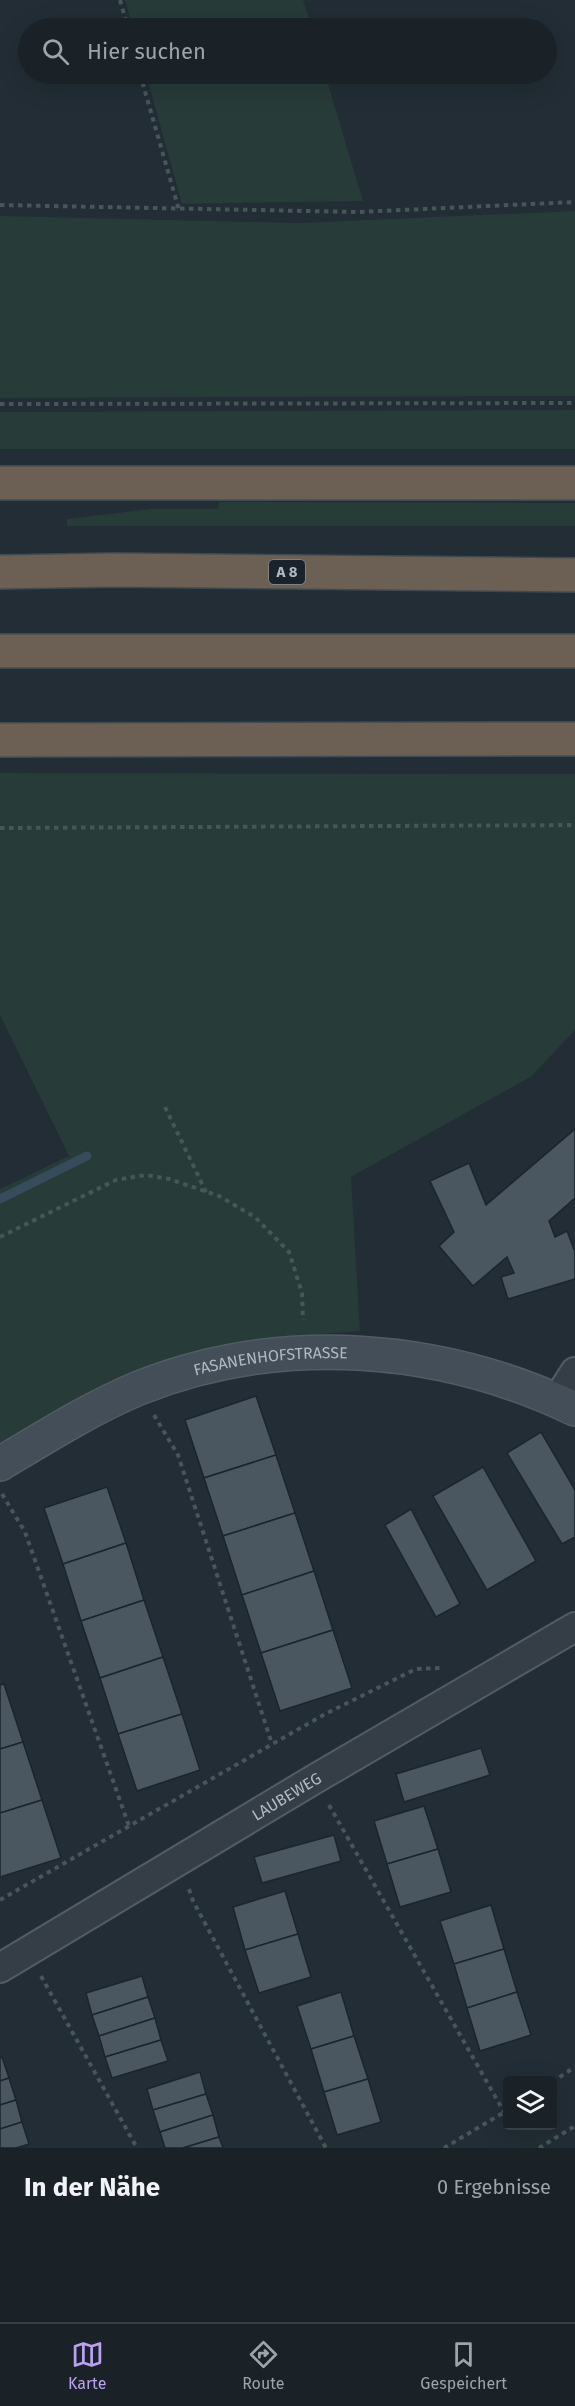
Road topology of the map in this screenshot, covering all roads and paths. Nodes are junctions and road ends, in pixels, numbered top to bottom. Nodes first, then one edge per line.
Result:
1 (120, 0) edge
2 (125, 18) edge
3 (144, 84) edge
4 (575, 202) edge
5 (0, 205) edge
6 (179, 210) junction
7 (575, 403) edge
8 (0, 404) edge
9 (0, 483) edge
10 (575, 483) edge
11 (0, 573) edge
12 (575, 575) edge
13 (0, 651) edge
14 (575, 651) edge
15 (575, 739) edge
16 (0, 740) edge
17 (575, 825) edge
18 (0, 828) edge
19 (165, 1107) dead end
20 (206, 1192) junction
21 (0, 1237) edge
22 (304, 1351) junction
23 (575, 1372) edge
24 (139, 1388) junction
25 (566, 1405) edge
26 (0, 1464) edge
27 (0, 1492) edge
28 (575, 1627) edge
29 (451, 1668) dead end
30 (272, 1744) junction
31 (314, 1780) junction
32 (129, 1826) junction
33 (180, 1860) junction
34 (0, 1900) edge
35 (27, 1952) junction
36 (0, 1968) edge
37 (575, 2067) edge
38 (557, 2079) edge
39 (503, 2106) edge
40 (503, 2113) edge
41 (575, 2126) edge
42 (137, 2148) edge
43 (326, 2148) edge
44 (444, 2148) edge
45 (539, 2148) edge

1 - 2 path
3 - 6 path
4 - 6 path
5 - 6 path
7 - 8 path
9 - 10 highway
11 - 12 highway, A 8
13 - 14 highway
15 - 16 highway
17 - 18 path
19 - 20 path
20 - 21 path
20 - 22 path
22 - 24 street, FASANENHOFSTRASSE
22 - 25 street, FASANENHOFSTRASSE
23 - 25 street, FASANENHOFSTRASSE
24 - 26 street, FASANENHOFSTRASSE
24 - 30 path
27 - 32 path
28 - 31 street, LAUBEWEG
29 - 30 path
30 - 32 path
31 - 33 street, LAUBEWEG
31 - 39 path
32 - 34 path
33 - 35 street, LAUBEWEG
33 - 43 path
35 - 36 street, LAUBEWEG
35 - 42 path
37 - 38 path
40 - 44 path
41 - 45 path

